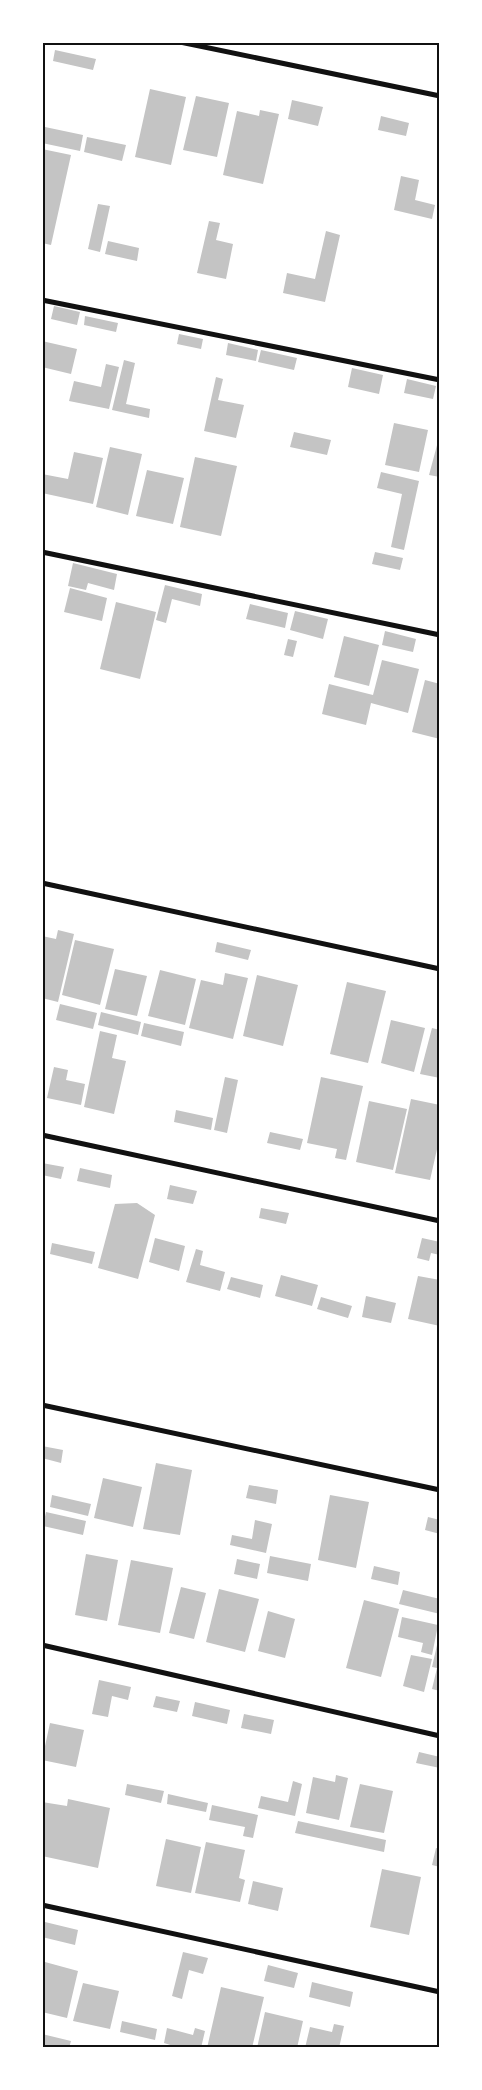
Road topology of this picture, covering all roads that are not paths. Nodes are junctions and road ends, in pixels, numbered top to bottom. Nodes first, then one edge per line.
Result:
1 (180, 42) edge
2 (440, 96) edge
3 (42, 300) edge
4 (440, 380) edge
5 (42, 552) edge
6 (440, 635) edge
7 (42, 883) edge
8 (440, 969) edge
9 (42, 1135) edge
10 (440, 1221) edge
11 (42, 1405) edge
12 (440, 1490) edge
13 (42, 1646) edge
14 (440, 1736) edge
15 (42, 1905) edge
16 (440, 1992) edge

1 - 2 street
3 - 4 street
5 - 6 street
7 - 8 street
9 - 10 street
11 - 12 street
13 - 14 street
15 - 16 street

